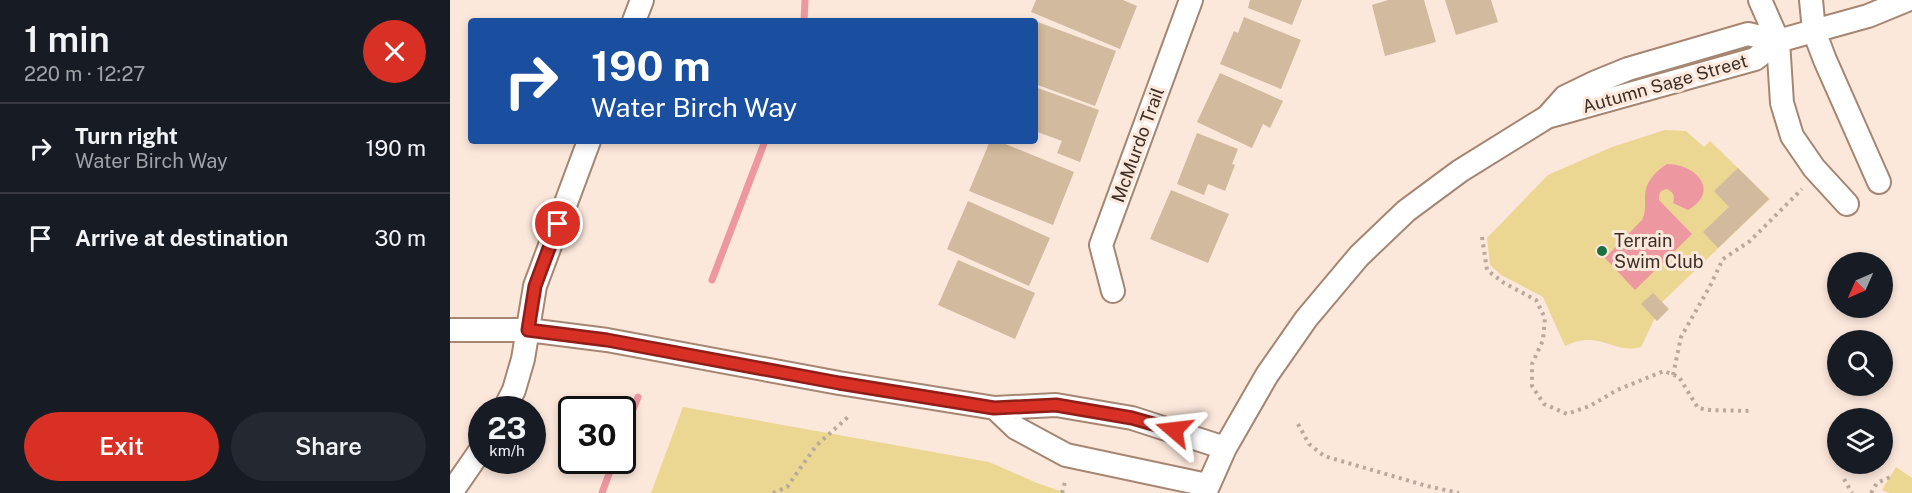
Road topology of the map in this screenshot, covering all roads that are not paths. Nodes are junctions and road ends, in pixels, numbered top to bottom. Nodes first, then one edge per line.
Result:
1 (642, 0) edge
2 (1191, 0) edge
3 (1760, 0) edge
4 (1811, 0) edge
5 (1907, 0) edge
6 (635, 18) edge
7 (1814, 31) junction
8 (1778, 41) junction
9 (588, 144) edge
10 (1880, 183) dead end
11 (1847, 204) dead end
12 (1113, 291) dead end
13 (450, 330) edge
14 (528, 330) junction
15 (511, 396) edge
16 (994, 408) junction
17 (1225, 448) junction
18 (468, 468) edge
19 (1206, 489) edge
20 (451, 493) edge

1 - 6 street
2 - 12 street, McMurdo Trail
3 - 8 street
4 - 7 street
5 - 7 street, Autumn Sage Street
7 - 8 street, Autumn Sage Street
7 - 10 street
8 - 11 street
8 - 17 street, Autumn Sage Street
9 - 14 street
13 - 14 street
14 - 15 street
14 - 16 street
16 - 17 street
16 - 19 street
17 - 19 street, Autumn Sage Street
18 - 20 street

